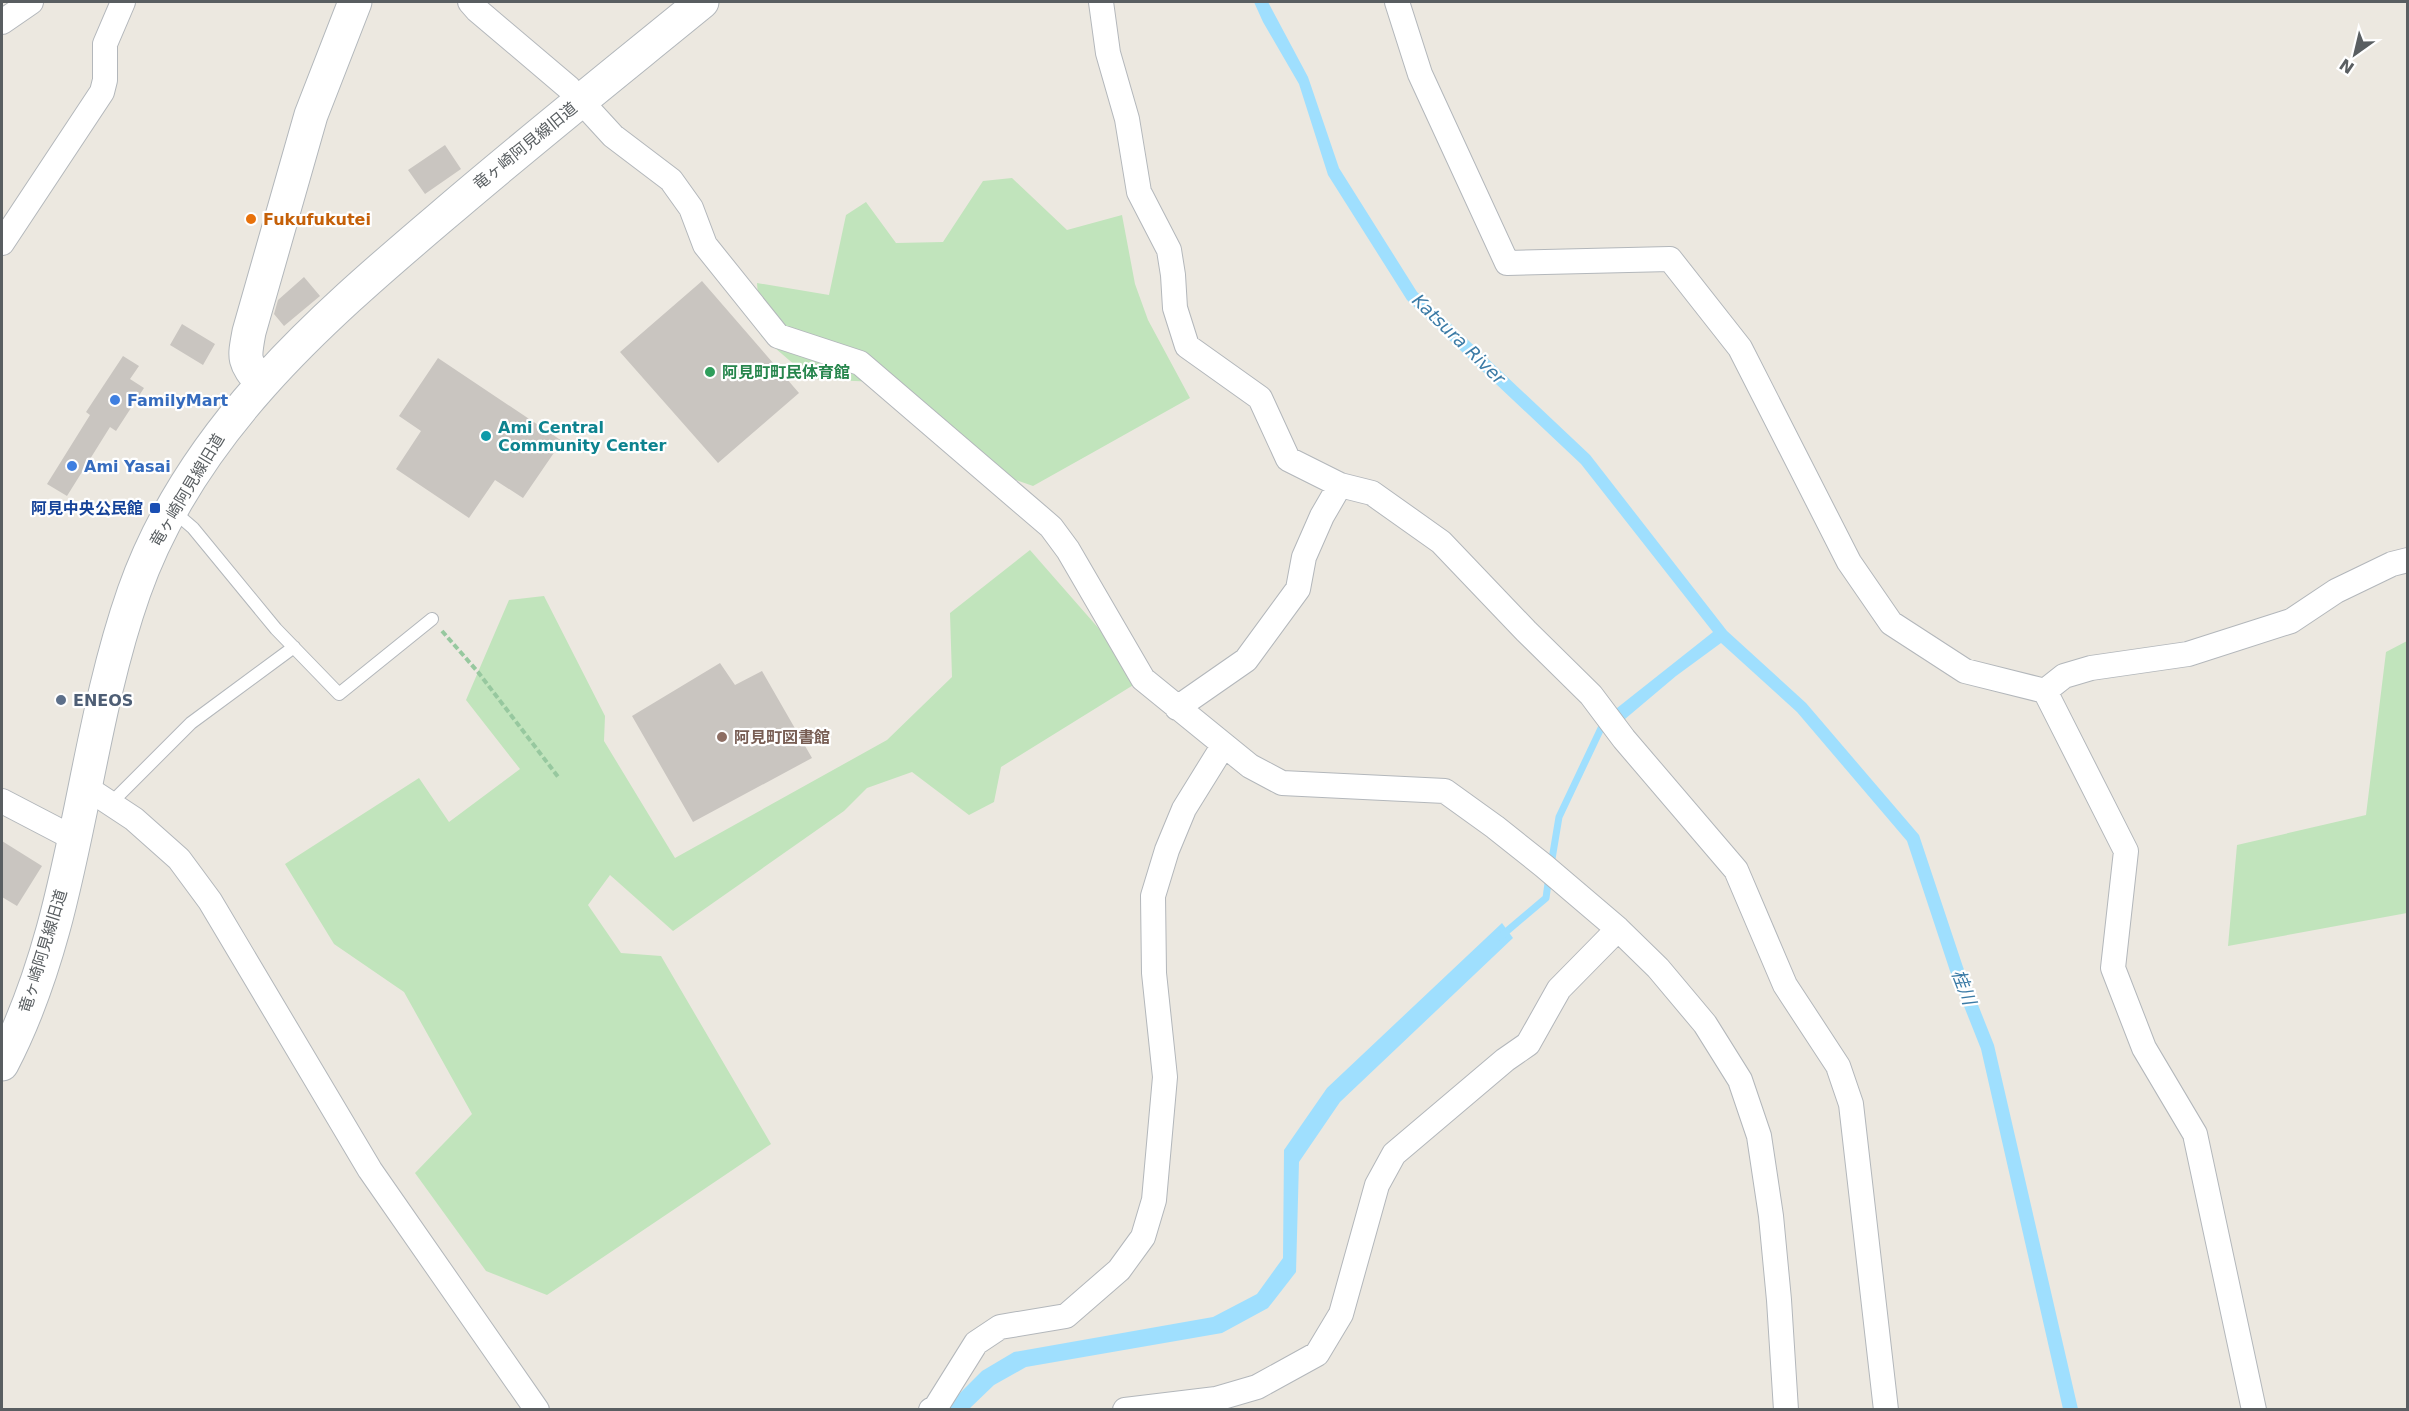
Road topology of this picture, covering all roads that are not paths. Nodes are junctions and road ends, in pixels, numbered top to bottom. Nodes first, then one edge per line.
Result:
1 (31, 2) edge
2 (123, 2) edge
3 (355, 2) edge
4 (470, 2) edge
5 (702, 2) edge
6 (1101, 2) edge
7 (1397, 2) edge
8 (2, 22) edge
9 (581, 100) junction
10 (2, 243) edge
11 (261, 382) junction
12 (1340, 485) junction
13 (171, 510) junction
14 (2408, 560) edge
15 (432, 619) road end
16 (294, 647) junction
17 (2045, 691) junction
18 (1177, 708) junction
19 (1223, 746) junction
20 (98, 796) junction
21 (2, 801) edge
22 (75, 839) junction
23 (1618, 929) junction
24 (2, 1064) edge
25 (935, 1409) edge
26 (537, 1410) edge
27 (1125, 1410) edge
28 (1786, 1410) edge
29 (1886, 1410) edge
30 (2254, 1410) edge

1 - 8 street
2 - 10 street
3 - 11 street
4 - 9 street
5 - 9 street, 竜ヶ崎阿見線旧道
6 - 12 street
7 - 17 street
9 - 11 street, 竜ヶ崎阿見線旧道
9 - 18 street
11 - 13 street, 竜ヶ崎阿見線旧道
12 - 18 street
12 - 29 street
13 - 16 lane
13 - 20 street, 竜ヶ崎阿見線旧道
14 - 17 street
15 - 16 lane
16 - 20 lane
17 - 30 street
18 - 19 street
19 - 23 street
19 - 25 street
20 - 22 street, 竜ヶ崎阿見線旧道
20 - 26 street
21 - 22 street
22 - 24 street, 竜ヶ崎阿見線旧道
23 - 27 street
23 - 28 street

